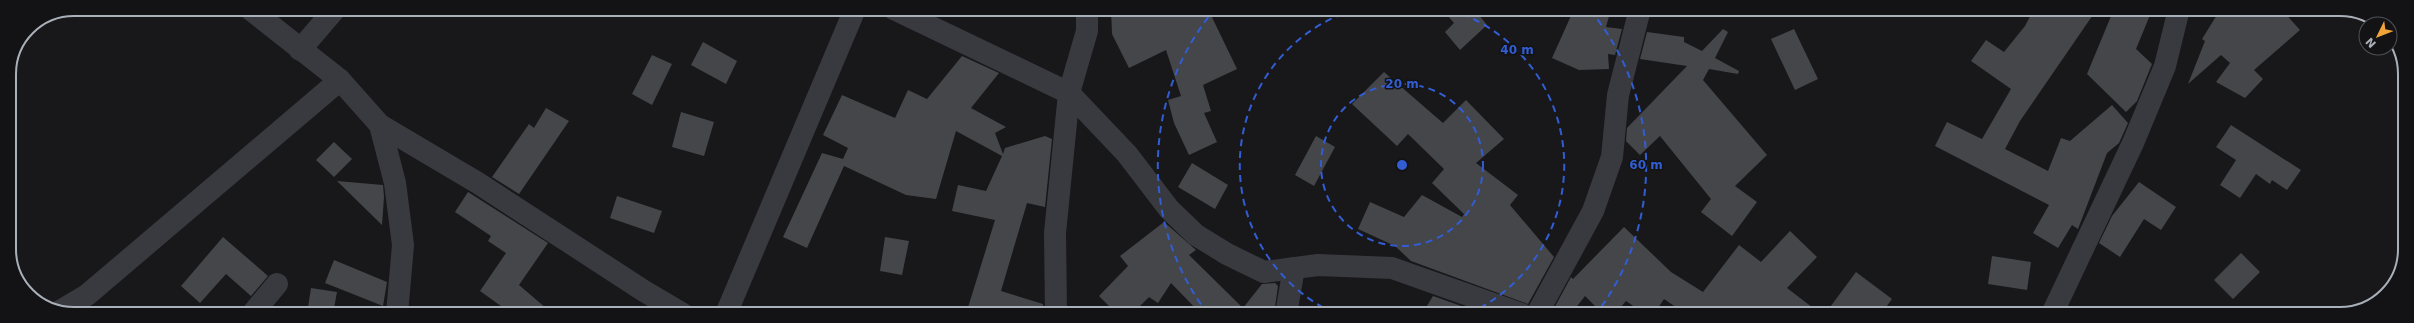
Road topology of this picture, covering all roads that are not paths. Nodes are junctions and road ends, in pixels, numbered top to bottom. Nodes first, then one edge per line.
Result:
1 (259, 16) edge
2 (329, 16) edge
3 (852, 16) edge
4 (909, 16) edge
5 (1087, 16) edge
6 (1638, 16) edge
7 (2178, 16) edge
8 (300, 50) junction
9 (340, 80) junction
10 (1069, 93) junction
11 (380, 124) junction
12 (1294, 268) junction
13 (277, 284) dead end
14 (67, 307) edge
15 (258, 307) edge
16 (398, 307) edge
17 (671, 307) edge
18 (729, 307) edge
19 (1056, 307) edge
20 (1287, 307) edge
21 (1502, 307) edge
22 (1541, 307) edge
23 (2055, 307) edge

1 - 8 street
2 - 8 street
3 - 18 street
4 - 10 street
5 - 10 street
6 - 22 street
7 - 23 street
8 - 9 street
9 - 11 street
9 - 14 street
10 - 12 street
10 - 19 street
11 - 16 street
11 - 17 street
12 - 20 street
12 - 21 street
13 - 15 street

